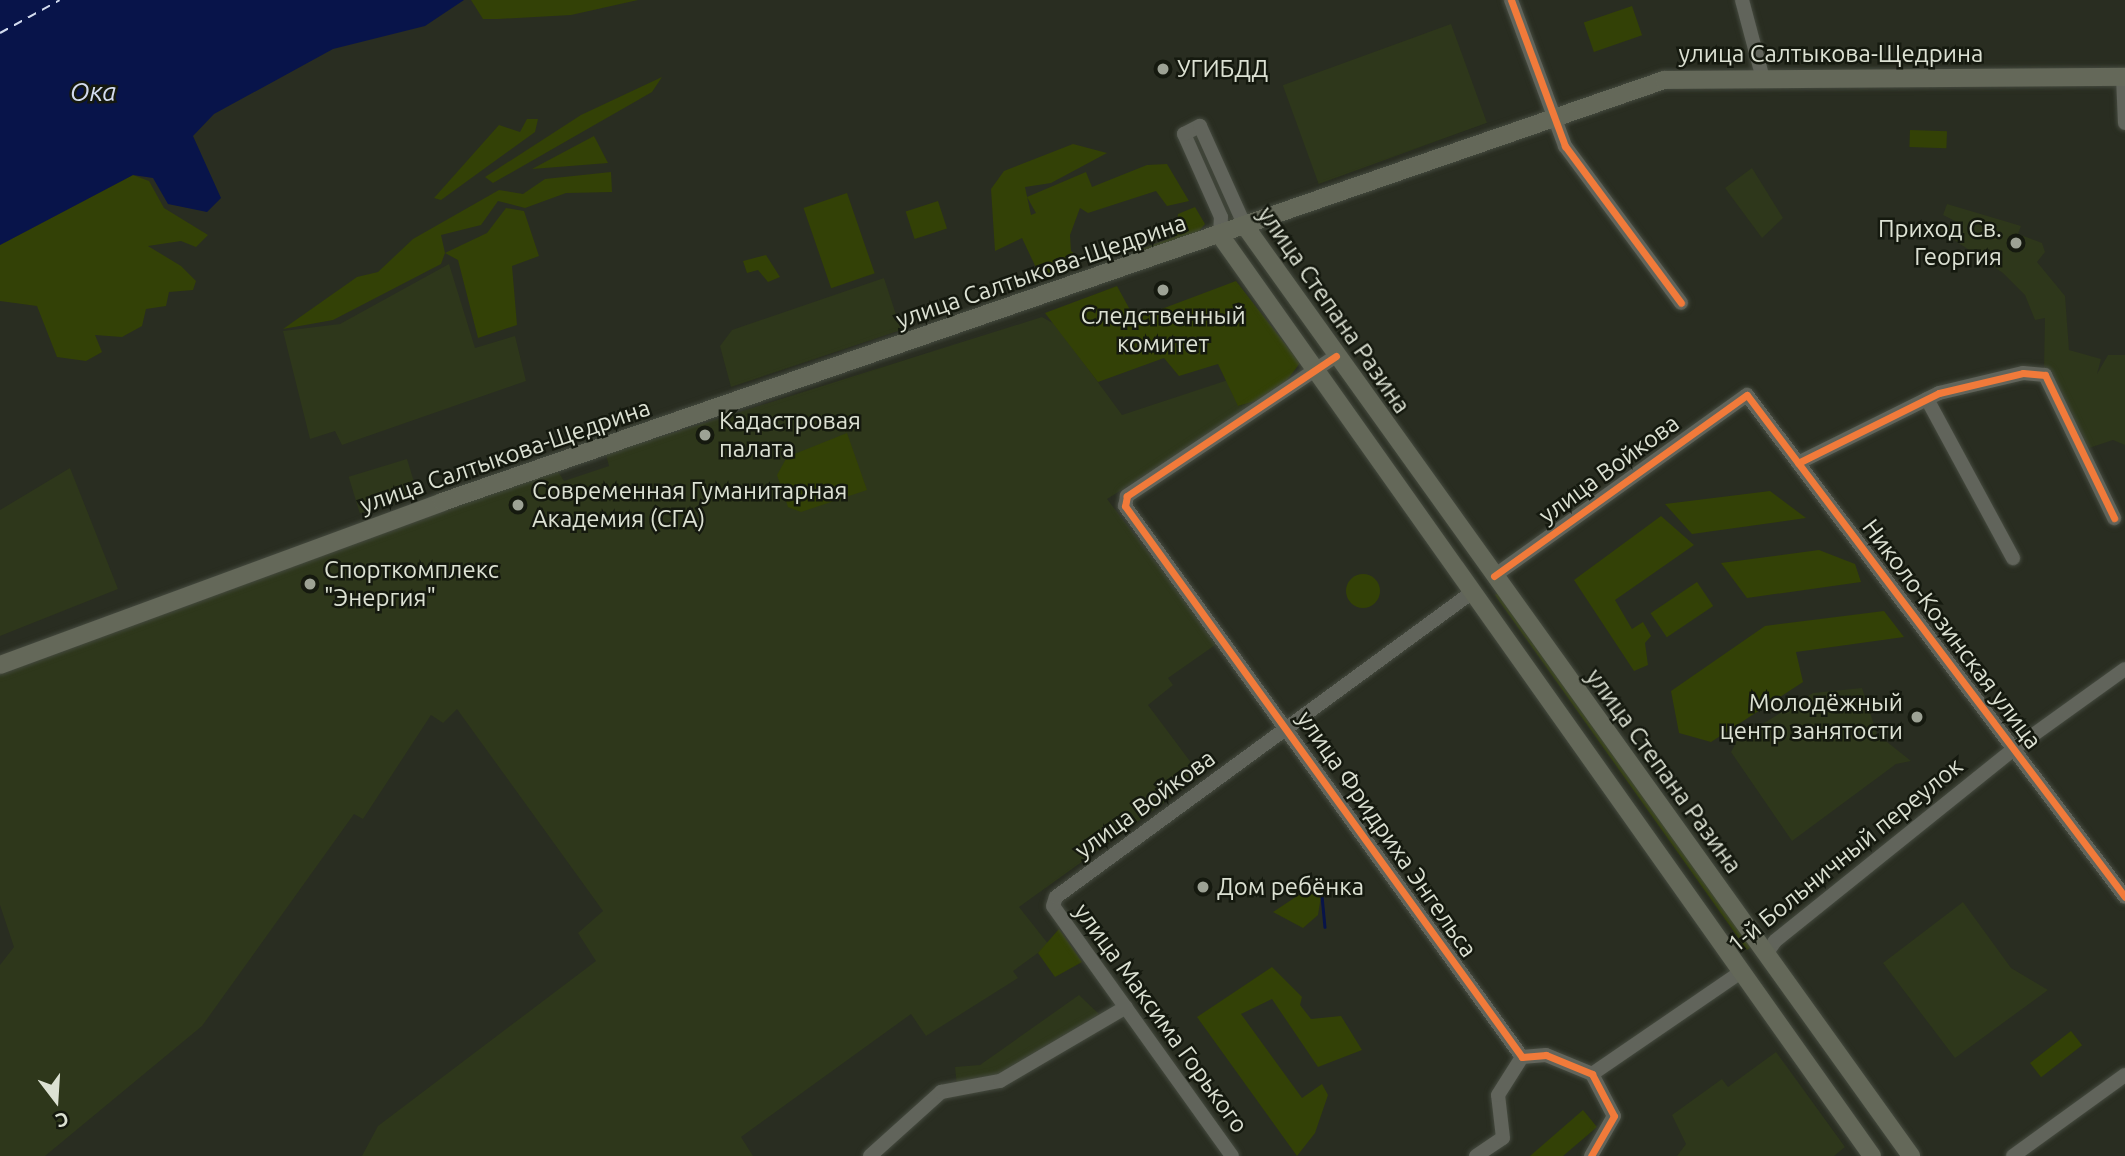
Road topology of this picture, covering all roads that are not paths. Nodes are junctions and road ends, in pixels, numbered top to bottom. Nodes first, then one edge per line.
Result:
1 (1511, 0) edge
2 (1742, 0) edge
3 (2124, 77) edge
4 (1763, 79) junction
5 (1554, 119) junction
6 (2125, 123) edge
7 (1245, 226) junction
8 (1220, 235) junction
9 (1681, 303) dead end
10 (1336, 356) junction
11 (1313, 373) junction
12 (1747, 395) joint
13 (1927, 400) junction
14 (1798, 463) junction
15 (2114, 518) dead end
16 (2013, 558) dead end
17 (1494, 576) junction
18 (1471, 593) junction
19 (0, 665) edge
20 (2125, 669) edge
21 (1290, 728) junction
22 (2015, 748) junction
23 (2125, 897) edge
24 (1054, 906) joint
25 (1766, 954) junction
26 (1741, 972) junction
27 (1126, 1007) junction
28 (1522, 1056) junction
29 (1592, 1074) junction
30 (2125, 1075) edge
31 (870, 1156) edge
32 (1232, 1156) edge
33 (1476, 1156) edge
34 (1591, 1156) edge
35 (1872, 1156) edge
36 (1911, 1156) edge
37 (2013, 1156) edge

1 - 5 street
2 - 4 street
3 - 4 main road, улица Салтыкова-Щедрина
3 - 6 street
4 - 5 main road, улица Салтыкова-Щедрина
5 - 7 main road, улица Салтыкова-Щедрина
5 - 9 street
7 - 8 main road, улица Салтыкова-Щедрина
7 - 8 street, улица Степана Разина
7 - 10 main road, улица Степана Разина
8 - 11 main road, улица Степана Разина
8 - 19 main road, улица Салтыкова-Щедрина
10 - 11 street
10 - 17 main road, улица Степана Разина
11 - 18 main road, улица Степана Разина
11 - 21 street, улица Фридриха Энгельса
12 - 14 street, Николо-Козинская улица
12 - 17 street, улица Войкова
13 - 14 street
13 - 15 street
13 - 16 street
14 - 22 street, Николо-Козинская улица
17 - 18 main road
17 - 25 main road, улица Степана Разина
18 - 21 street, улица Войкова
18 - 26 main road, улица Степана Разина
20 - 22 street, 1-й Больничный переулок
21 - 24 street, улица Войкова
21 - 28 street, улица Фридриха Энгельса
22 - 23 street, Николо-Козинская улица
22 - 25 street, 1-й Больничный переулок
24 - 27 street, улица Максима Горького
25 - 26 main road, 1-й Больничный переулок
25 - 36 main road, улица Степана Разина
26 - 29 street, 1-й Больничный переулок
26 - 35 main road, улица Степана Разина
27 - 31 street
27 - 32 street, улица Максима Горького
28 - 29 street
28 - 33 street
29 - 34 street
30 - 37 street

